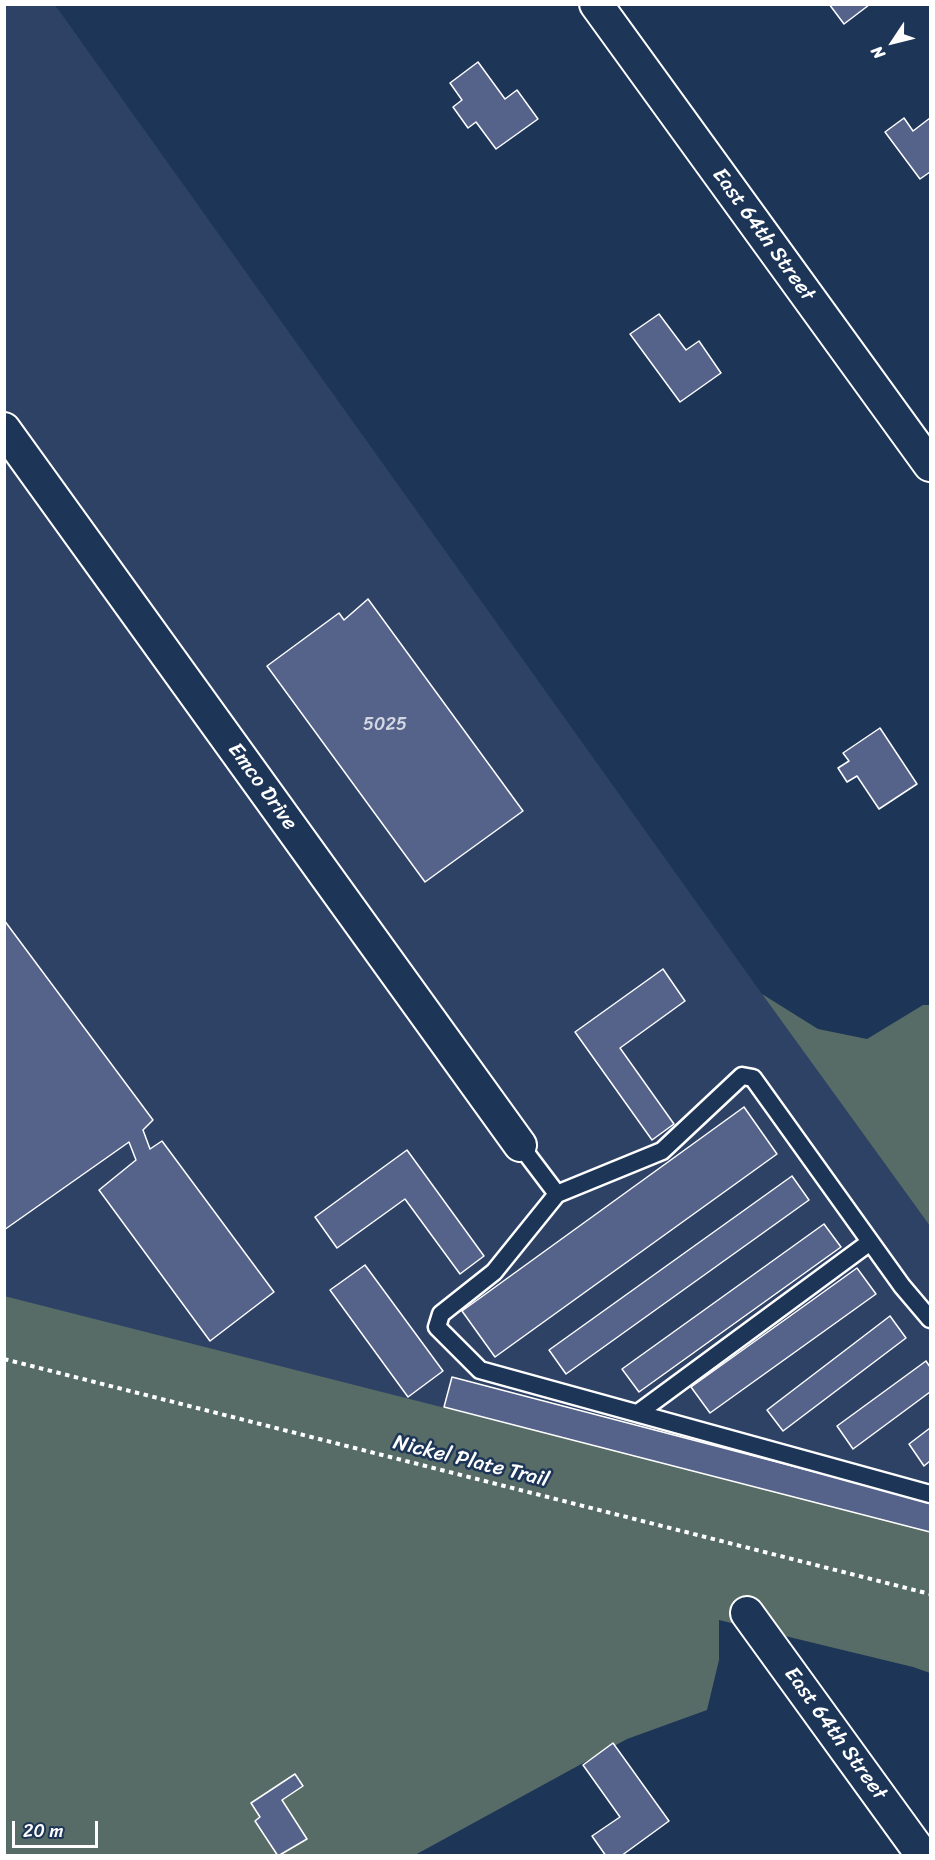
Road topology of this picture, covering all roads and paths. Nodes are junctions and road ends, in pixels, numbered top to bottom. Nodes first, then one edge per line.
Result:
1 (596, 4) edge
2 (4, 429) edge
3 (930, 465) edge
4 (520, 1145) joint
5 (557, 1194) junction
6 (870, 1242) junction
7 (930, 1319) edge
8 (4, 1359) edge
9 (638, 1413) junction
10 (930, 1494) edge
11 (930, 1594) edge
12 (747, 1613) dead end
13 (923, 1856) edge

1 - 3 street, East 64th Street
2 - 4 street, Emco Drive
4 - 5 lane
5 - 6 lane
5 - 9 lane
6 - 7 lane
6 - 9 lane
8 - 11 path, Nickel Plate Trail
9 - 10 lane
12 - 13 street, East 64th Street

